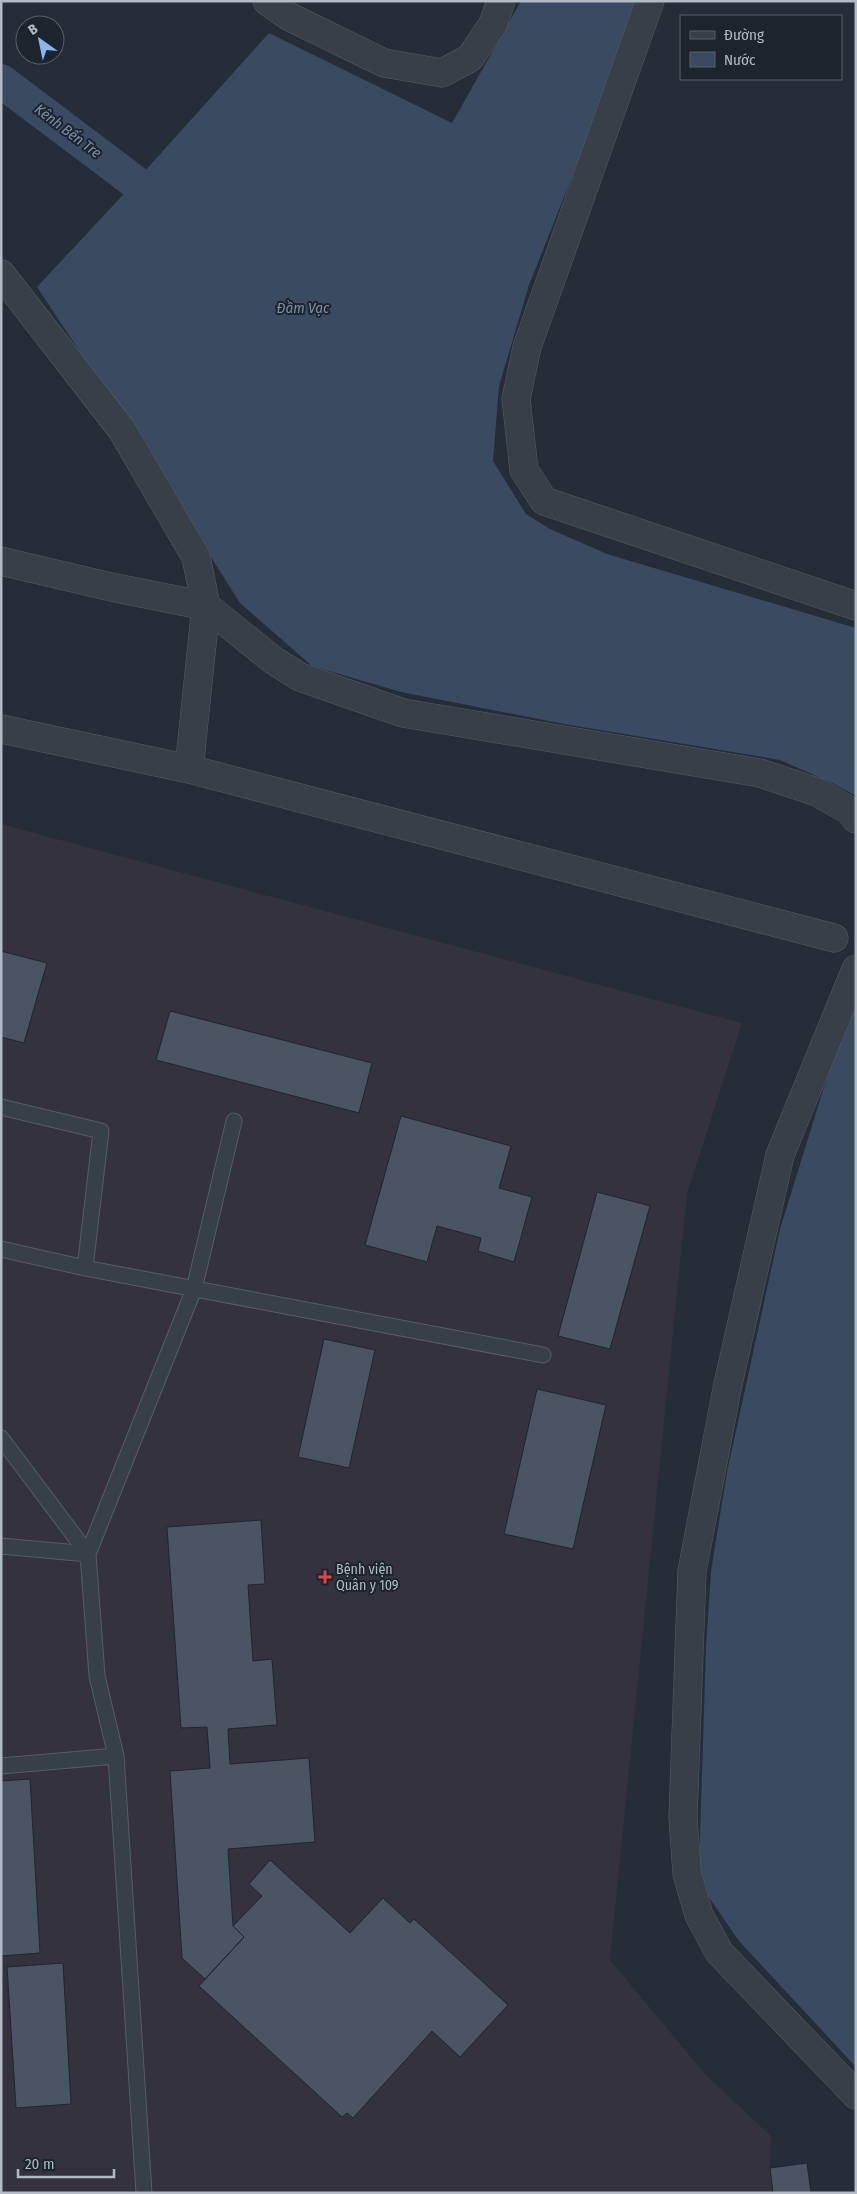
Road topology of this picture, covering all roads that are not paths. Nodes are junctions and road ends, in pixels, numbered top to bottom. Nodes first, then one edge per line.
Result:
1 (267, 1) edge
2 (501, 1) edge
3 (650, 1) edge
4 (1, 274) edge
5 (1, 561) edge
6 (206, 606) junction
7 (856, 606) edge
8 (1, 729) edge
9 (189, 769) junction
10 (856, 819) edge
11 (834, 938) dead end
12 (856, 969) edge
13 (1, 1107) edge
14 (234, 1121) dead end
15 (1, 1249) edge
16 (85, 1268) junction
17 (194, 1289) junction
18 (544, 1355) dead end
19 (1, 1438) edge
20 (1, 1546) edge
21 (88, 1554) junction
22 (116, 1756) junction
23 (1, 1766) edge
24 (856, 2095) edge
25 (144, 2193) edge

1 - 2 street
3 - 7 street
4 - 6 street
5 - 6 street
6 - 9 street
6 - 10 street
8 - 9 street
9 - 11 street
12 - 24 street
13 - 16 lane
14 - 17 lane
15 - 16 lane
16 - 17 lane
17 - 18 lane
17 - 21 lane
19 - 21 lane
20 - 21 lane
21 - 22 lane
22 - 23 lane
22 - 25 lane

